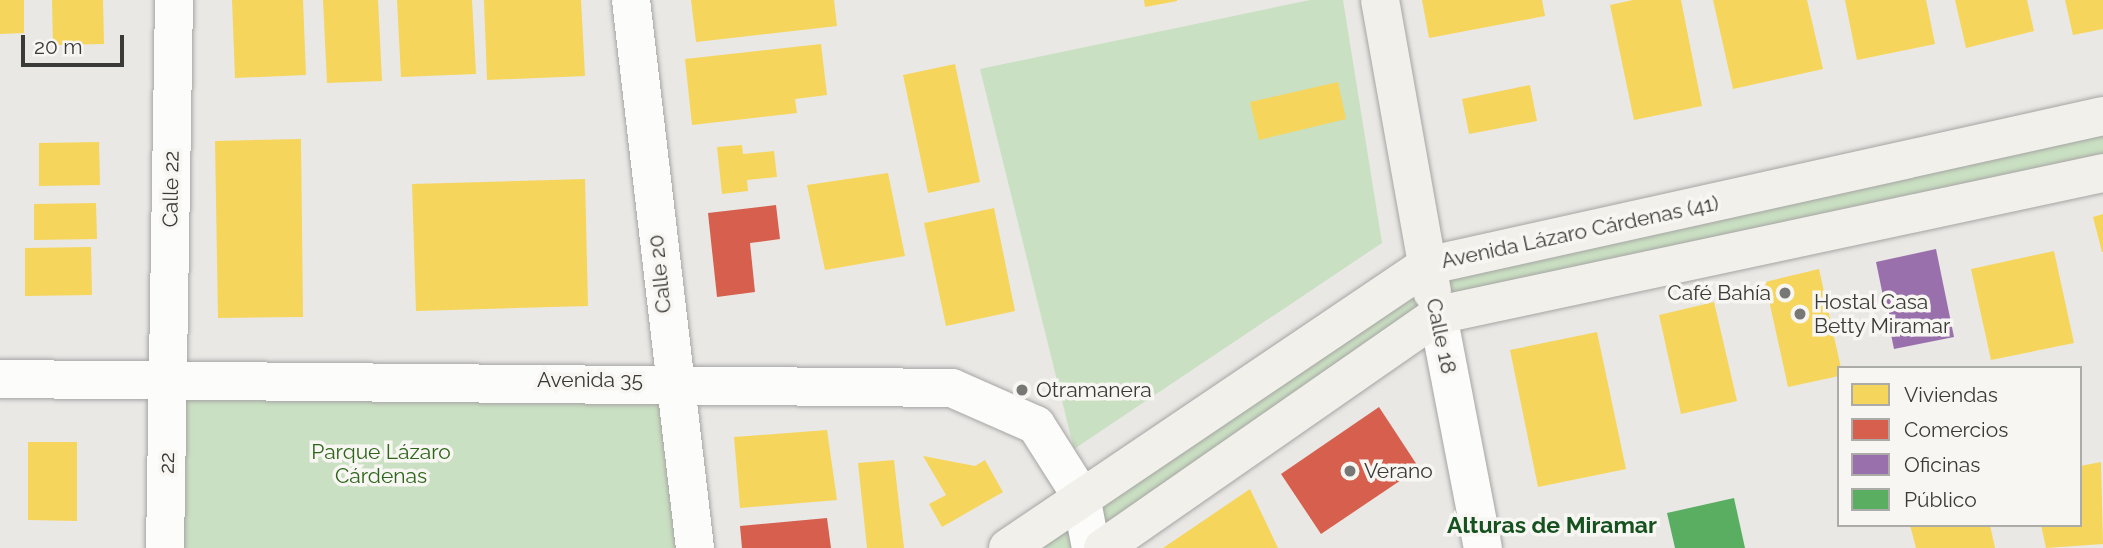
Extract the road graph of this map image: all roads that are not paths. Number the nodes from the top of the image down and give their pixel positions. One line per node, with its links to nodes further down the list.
1 (174, 0): 8 (street, Calle 22)
2 (631, 0): 10 (street, Calle 20)
3 (1380, 0): 6 (main road, Calle 18)
4 (2103, 116): 6 (main road, Avenida Lázaro Cárdenas (41))
5 (2103, 173): 7 (main road)
6 (1426, 266): 7 (main road, Calle 18); 11 (main road, Avenida Lázaro Cárdenas (41))
7 (1438, 315): 16 (main road); 17 (street, Calle 18)
8 (169, 378): 9 (street, Avenida 35); 10 (street, Avenida 35); 12 (street, 22)
9 (0, 379)
10 (671, 381): 11 (street, Avenida 35); 13 (street, Calle 20)
11 (1081, 496): 14 (main road, Avenida Lázaro Cárdenas (41)); 15 (street, Avenida 35)
12 (165, 548)
13 (695, 548)
14 (1008, 548)
15 (1091, 548)
16 (1103, 548)
17 (1483, 548)

